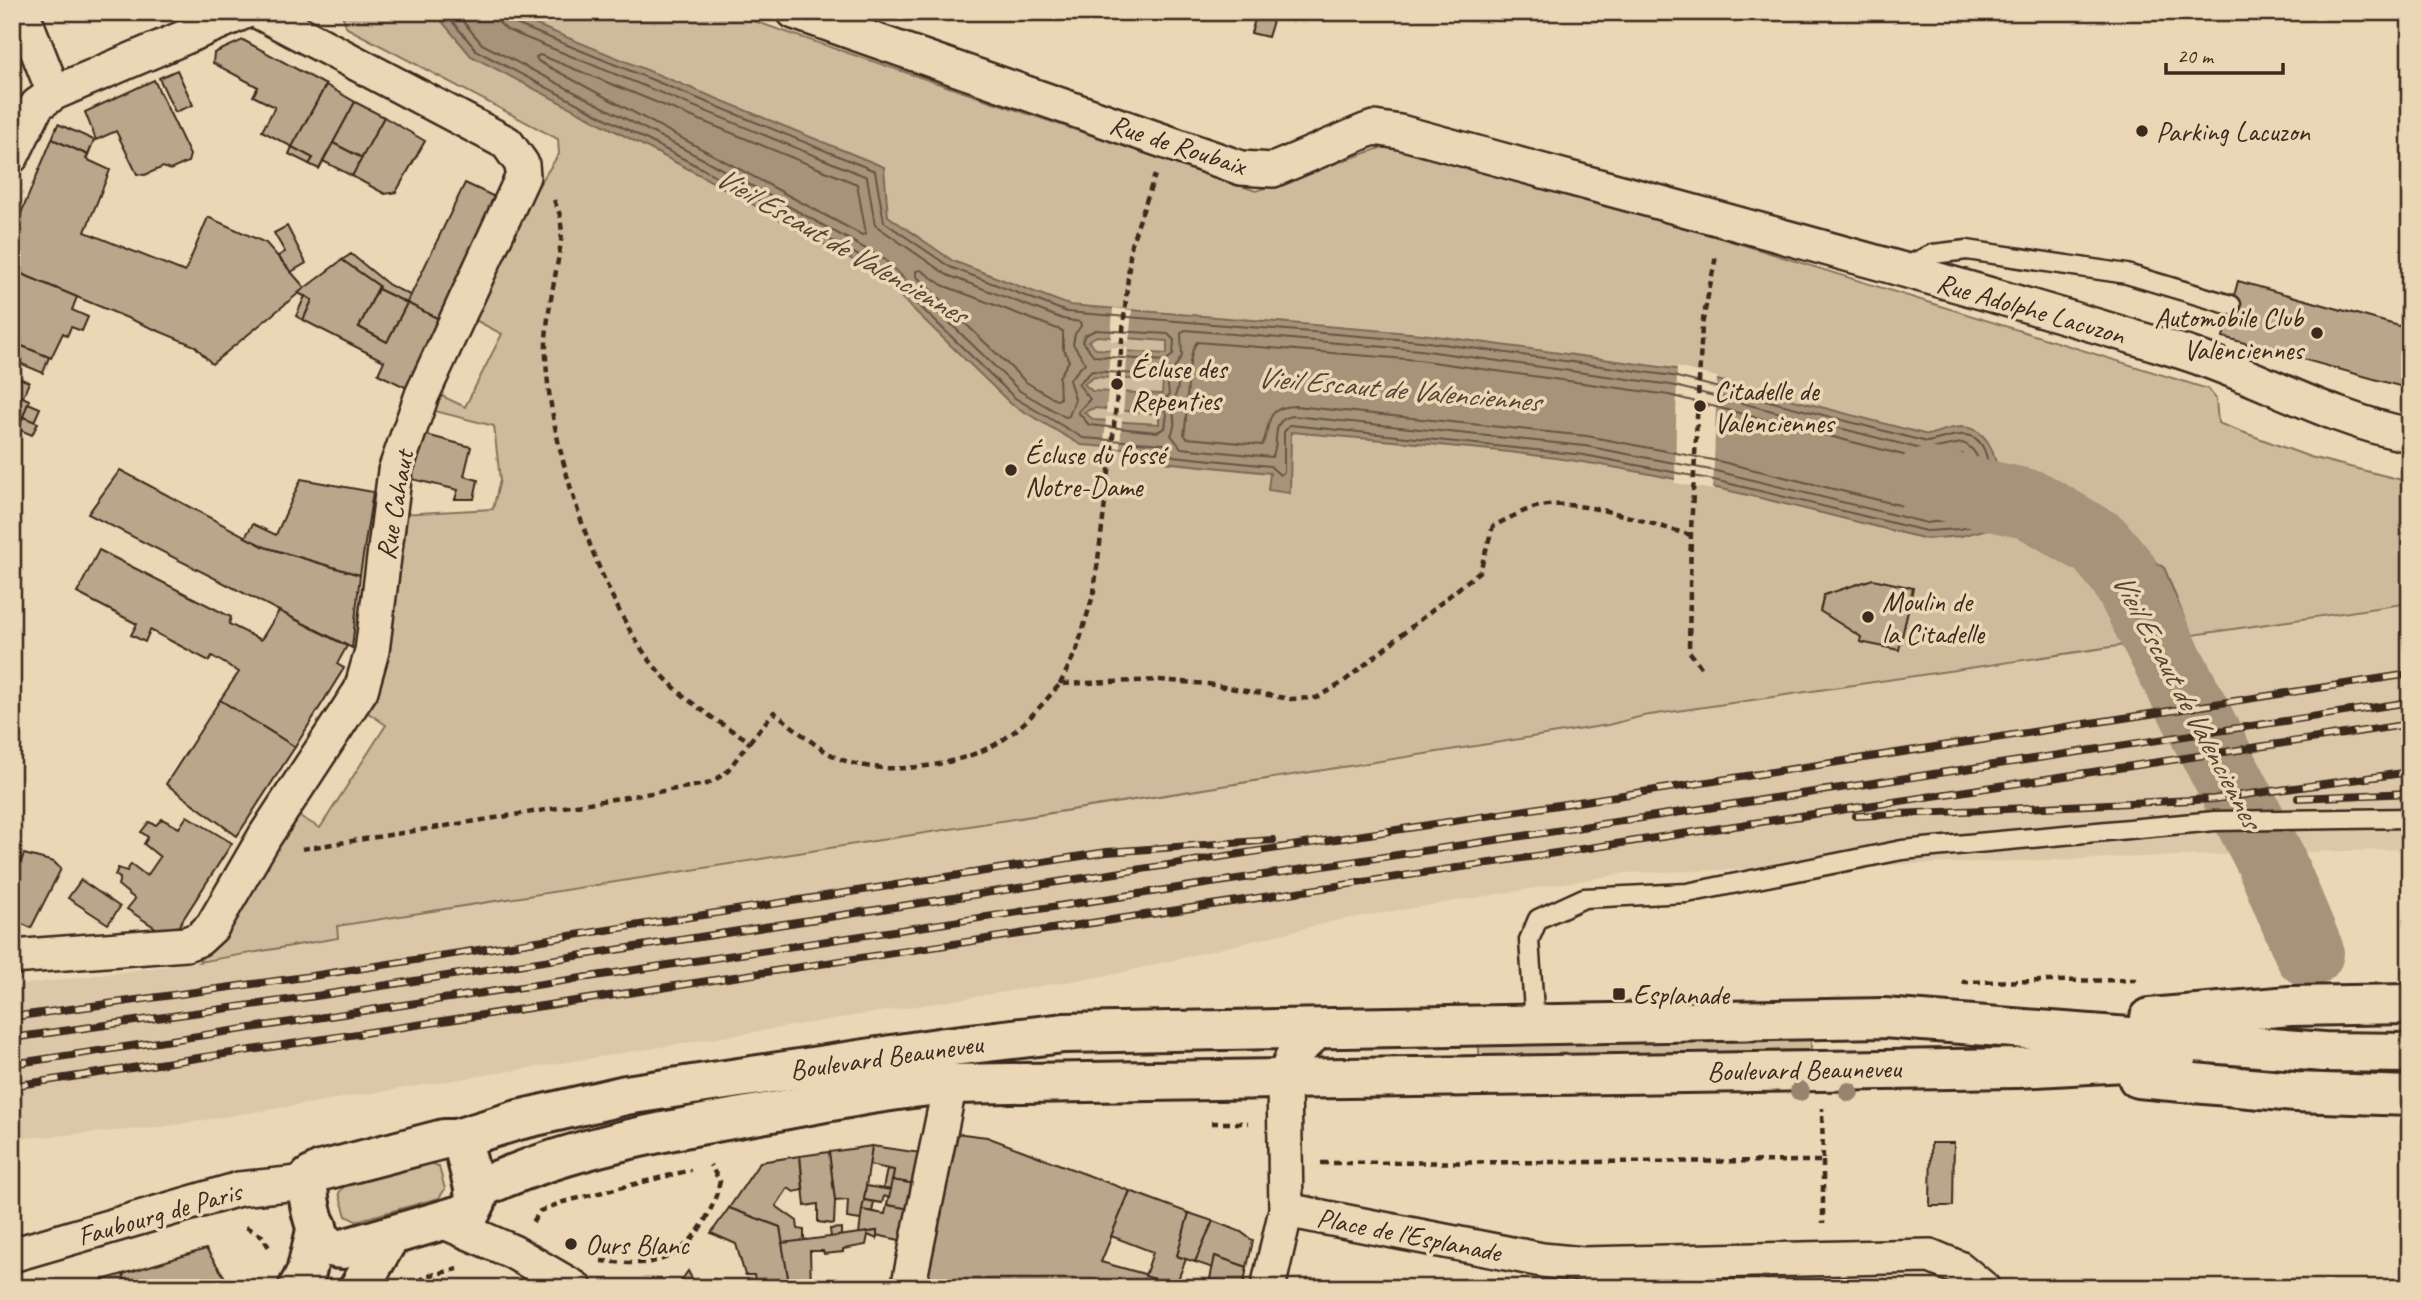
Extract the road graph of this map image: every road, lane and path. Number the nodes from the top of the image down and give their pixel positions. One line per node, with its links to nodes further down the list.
1 (22, 12): 5 (street)
2 (244, 12): 5 (street)
3 (259, 12): 8 (street)
4 (794, 12): 6 (street, Rue de Roubaix)
5 (54, 93): 7 (street)
6 (1167, 142): 9 (street, Rue de Roubaix); 16 (path)
7 (12, 156)
8 (523, 176): 17 (path); 19 (street, Rue Cahaut)
9 (1726, 221): 11 (street, Rue Adolphe Lacuzon)
10 (1714, 264): 14 (path)
11 (1898, 270): 12 (lane); 13 (street, Rue Adolphe Lacuzon)
12 (2231, 305)
13 (2410, 435)
14 (1691, 532): 15 (path); 16 (path)
15 (1701, 667)
16 (1060, 684): 17 (path)
17 (750, 741): 19 (path)
18 (2410, 818): 24 (lane)
19 (265, 836): 20 (street, Rue Cahaut)
20 (12, 957)
21 (2148, 980): 22 (path)
22 (1955, 982)
23 (2410, 1004): 25 (main road)
24 (1535, 1024): 25 (main road, Boulevard Beauneveu); 26 (main road, Boulevard Beauneveu)
25 (2011, 1025): 27 (main road, Boulevard Beauneveu)
26 (1323, 1027): 30 (street); 34 (main road, Boulevard Beauneveu)
27 (2324, 1052): 28 (main road, Boulevard Beauneveu); 29 (main road, Boulevard Beauneveu)
28 (2410, 1053)
29 (2017, 1068): 30 (main road, Boulevard Beauneveu); 32 (main road)
30 (1284, 1079): 31 (main road, Boulevard Beauneveu); 36 (street)
31 (950, 1084): 38 (main road, Boulevard Beauneveu); 51 (street)
32 (2410, 1096)
33 (1822, 1114): 35 (path)
34 (456, 1139): 37 (main road, Boulevard Beauneveu); 38 (main road)
35 (1823, 1161): 36 (path); 46 (path)
36 (1285, 1163): 39 (street)
37 (308, 1182): 42 (main road); 45 (street, Faubourg de Paris)
38 (474, 1191): 40 (main road)
39 (1286, 1210): 49 (street, Place de l'Esplanade); 52 (street)
40 (442, 1221): 43 (main road); 44 (street)
41 (234, 1226): 47 (path)
42 (317, 1226): 43 (main road); 47 (main road)
43 (390, 1236): 50 (main road)
44 (513, 1252): 48 (street); 48 (path)
45 (12, 1255)
46 (1823, 1258): 49 (street, Place de l'Esplanade); 53 (street, Place de l'Esplanade)
47 (286, 1274)
48 (582, 1274)
49 (1688, 1275)
50 (359, 1288)
51 (908, 1288)
52 (1268, 1288)
53 (1983, 1288)

